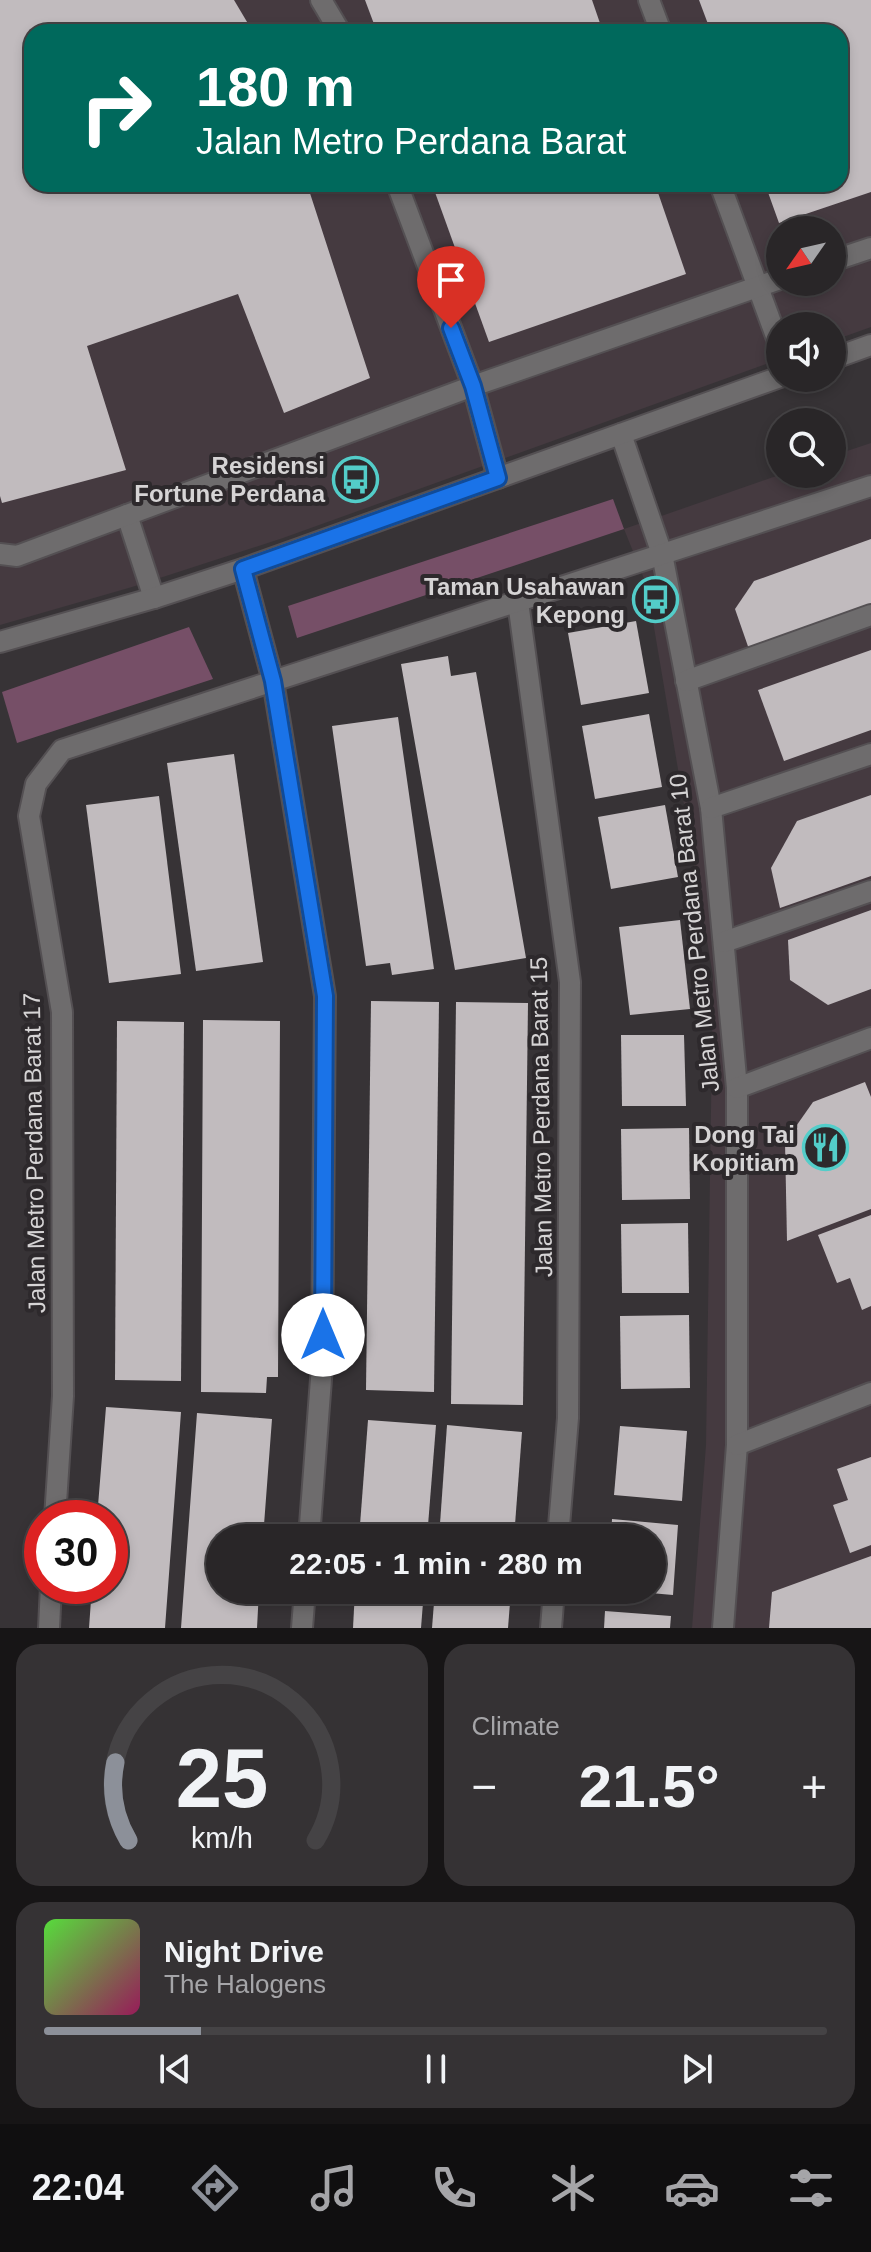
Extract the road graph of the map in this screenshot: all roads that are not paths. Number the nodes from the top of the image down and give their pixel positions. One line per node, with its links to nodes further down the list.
1 (321, 0): 3 (street)
2 (649, 0): 4 (street)
3 (335, 24)
4 (658, 24)
5 (400, 192): 15 (street)
6 (723, 192): 10 (street)
7 (871, 248): 8 (street)
8 (846, 256)
9 (766, 284): 10 (street)
10 (760, 286): 11 (street); 15 (street)
11 (769, 312)
12 (871, 345): 13 (street)
13 (846, 354)
14 (766, 382): 16 (street)
15 (473, 386): 17 (street); 19 (street)
16 (621, 434): 17 (street); 21 (street, Jalan Metro Perdana Barat 10)
17 (498, 478): 22 (street)
18 (871, 486): 21 (street)
19 (127, 515): 20 (street); 23 (street)
20 (0, 554)
21 (662, 554): 24 (street); 28 (street, Jalan Metro Perdana Barat 10)
22 (243, 569): 23 (street); 27 (street)
23 (154, 598): 26 (street)
24 (518, 602): 27 (street); 39 (street, Jalan Metro Perdana Barat 15)
25 (871, 615): 28 (street)
26 (0, 642)
27 (273, 681): 37 (street, Jalan Metro Perdana Barat 17); 38 (street)
28 (686, 681): 30 (street, Jalan Metro Perdana Barat 10)
29 (871, 754): 30 (street)
30 (711, 808): 32 (street, Jalan Metro Perdana Barat 10)
31 (871, 891): 32 (street)
32 (724, 942): 34 (street, Jalan Metro Perdana Barat 10)
33 (871, 1038): 34 (street)
34 (737, 1088): 36 (street, Jalan Metro Perdana Barat 10)
35 (871, 1393): 36 (street)
36 (737, 1445): 46 (street, Jalan Metro Perdana Barat 10)
37 (56, 1500)
38 (310, 1524)
39 (559, 1524)
40 (50, 1604): 43 (street)
41 (304, 1604): 44 (street)
42 (553, 1604): 45 (street)
43 (49, 1628)
44 (302, 1628)
45 (551, 1628)
46 (723, 1628)

